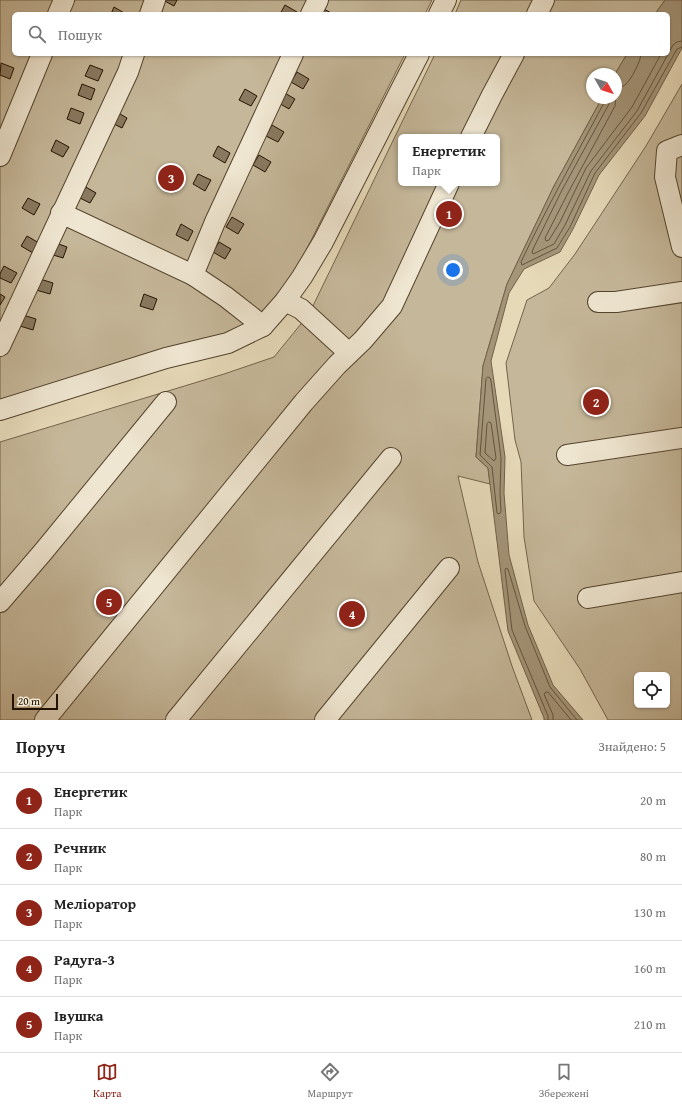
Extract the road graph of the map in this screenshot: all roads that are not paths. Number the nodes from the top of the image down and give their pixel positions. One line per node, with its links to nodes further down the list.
1 (64, 0): 6 (street)
2 (155, 0): 7 (street)
3 (318, 0): 8 (street)
4 (446, 0): 9 (street)
5 (544, 0): 10 (street)
6 (59, 12)
7 (151, 12)
8 (312, 12)
9 (440, 12)
10 (537, 12)
11 (41, 56): 18 (street)
12 (133, 56): 20 (street)
13 (292, 56): 22 (street)
14 (418, 56): 24 (street)
15 (513, 56): 16 (street)
16 (472, 134)
17 (682, 145): 21 (street)
18 (0, 156)
19 (447, 186): 28 (street)
20 (62, 213): 22 (street); 27 (street)
21 (682, 247)
22 (193, 275): 26 (street)
23 (682, 292): 25 (street)
24 (285, 301): 26 (street); 28 (street)
25 (598, 302)
26 (263, 326): 30 (street)
27 (0, 346)
28 (349, 353): 38 (street)
29 (166, 402): 37 (street)
30 (0, 410)
31 (682, 438): 32 (street)
32 (568, 456)
33 (391, 458): 39 (street)
34 (449, 568): 40 (street)
35 (682, 582): 36 (street)
36 (588, 598)
37 (0, 602)
38 (45, 720)
39 (176, 720)
40 (326, 720)

